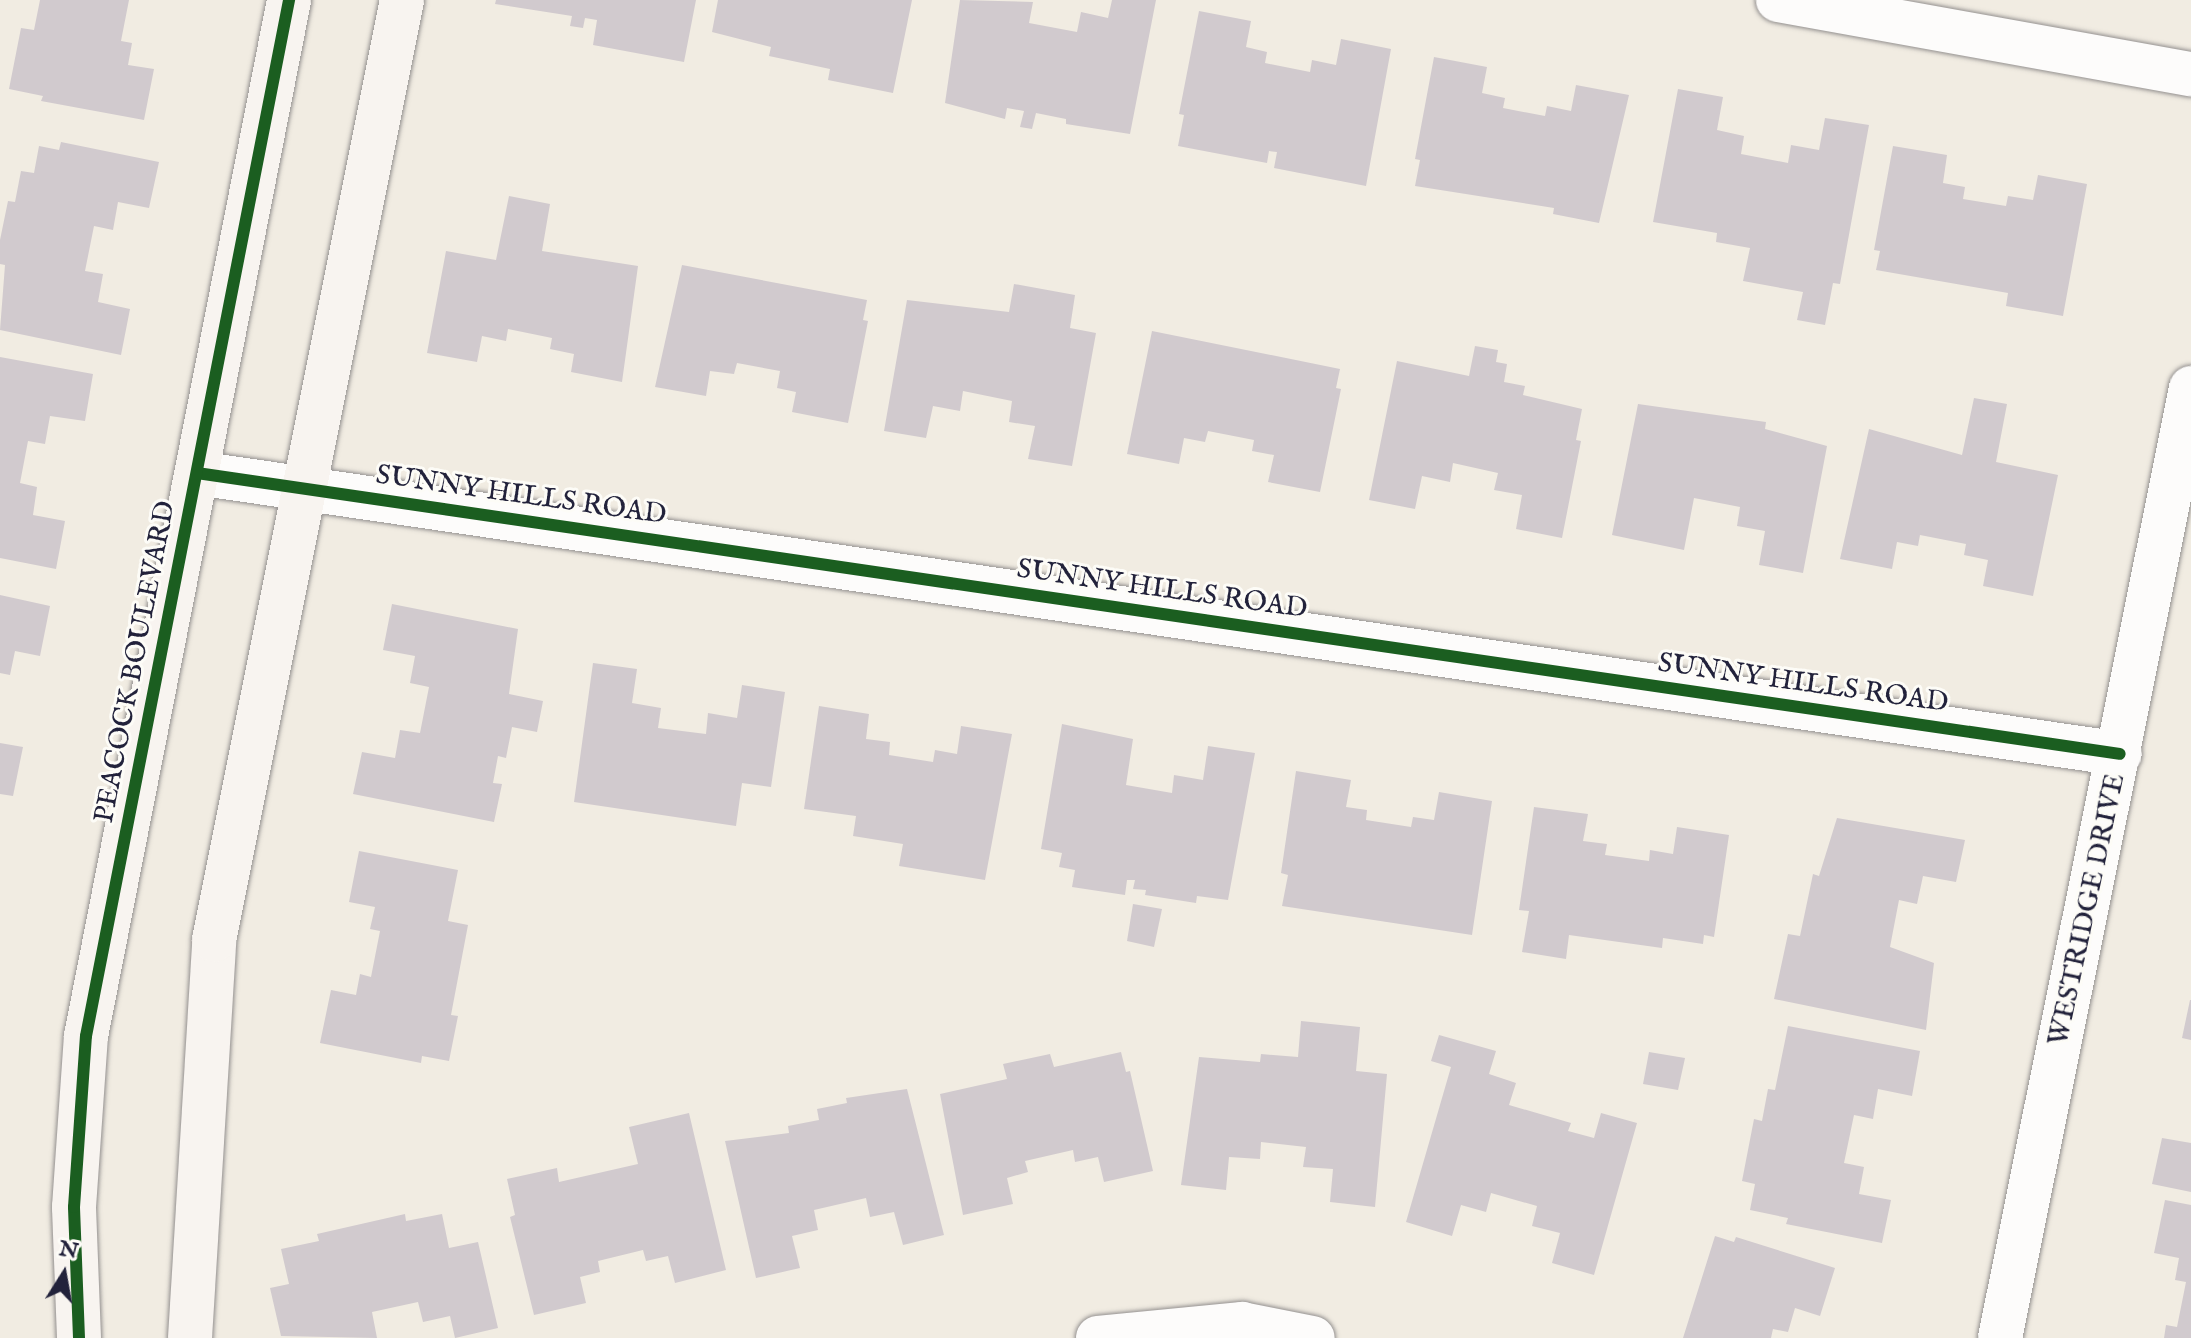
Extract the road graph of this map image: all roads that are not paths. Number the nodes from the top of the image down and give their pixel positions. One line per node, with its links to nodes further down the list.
1 (289, 0): 6 (street, PEACOCK BOULEVARD)
2 (402, 0): 7 (street)
3 (1778, 0): 4 (street)
4 (2191, 74)
5 (2191, 388): 8 (street, WESTRIDGE DRIVE)
6 (197, 473): 7 (street, SUNNY HILLS ROAD); 9 (street, PEACOCK BOULEVARD)
7 (304, 488): 8 (street, SUNNY HILLS ROAD); 10 (street)
8 (2120, 754): 13 (street, WESTRIDGE DRIVE)
9 (79, 1338)
10 (190, 1338)
11 (1098, 1338): 12 (street)
12 (1313, 1338)
13 (2000, 1338)

